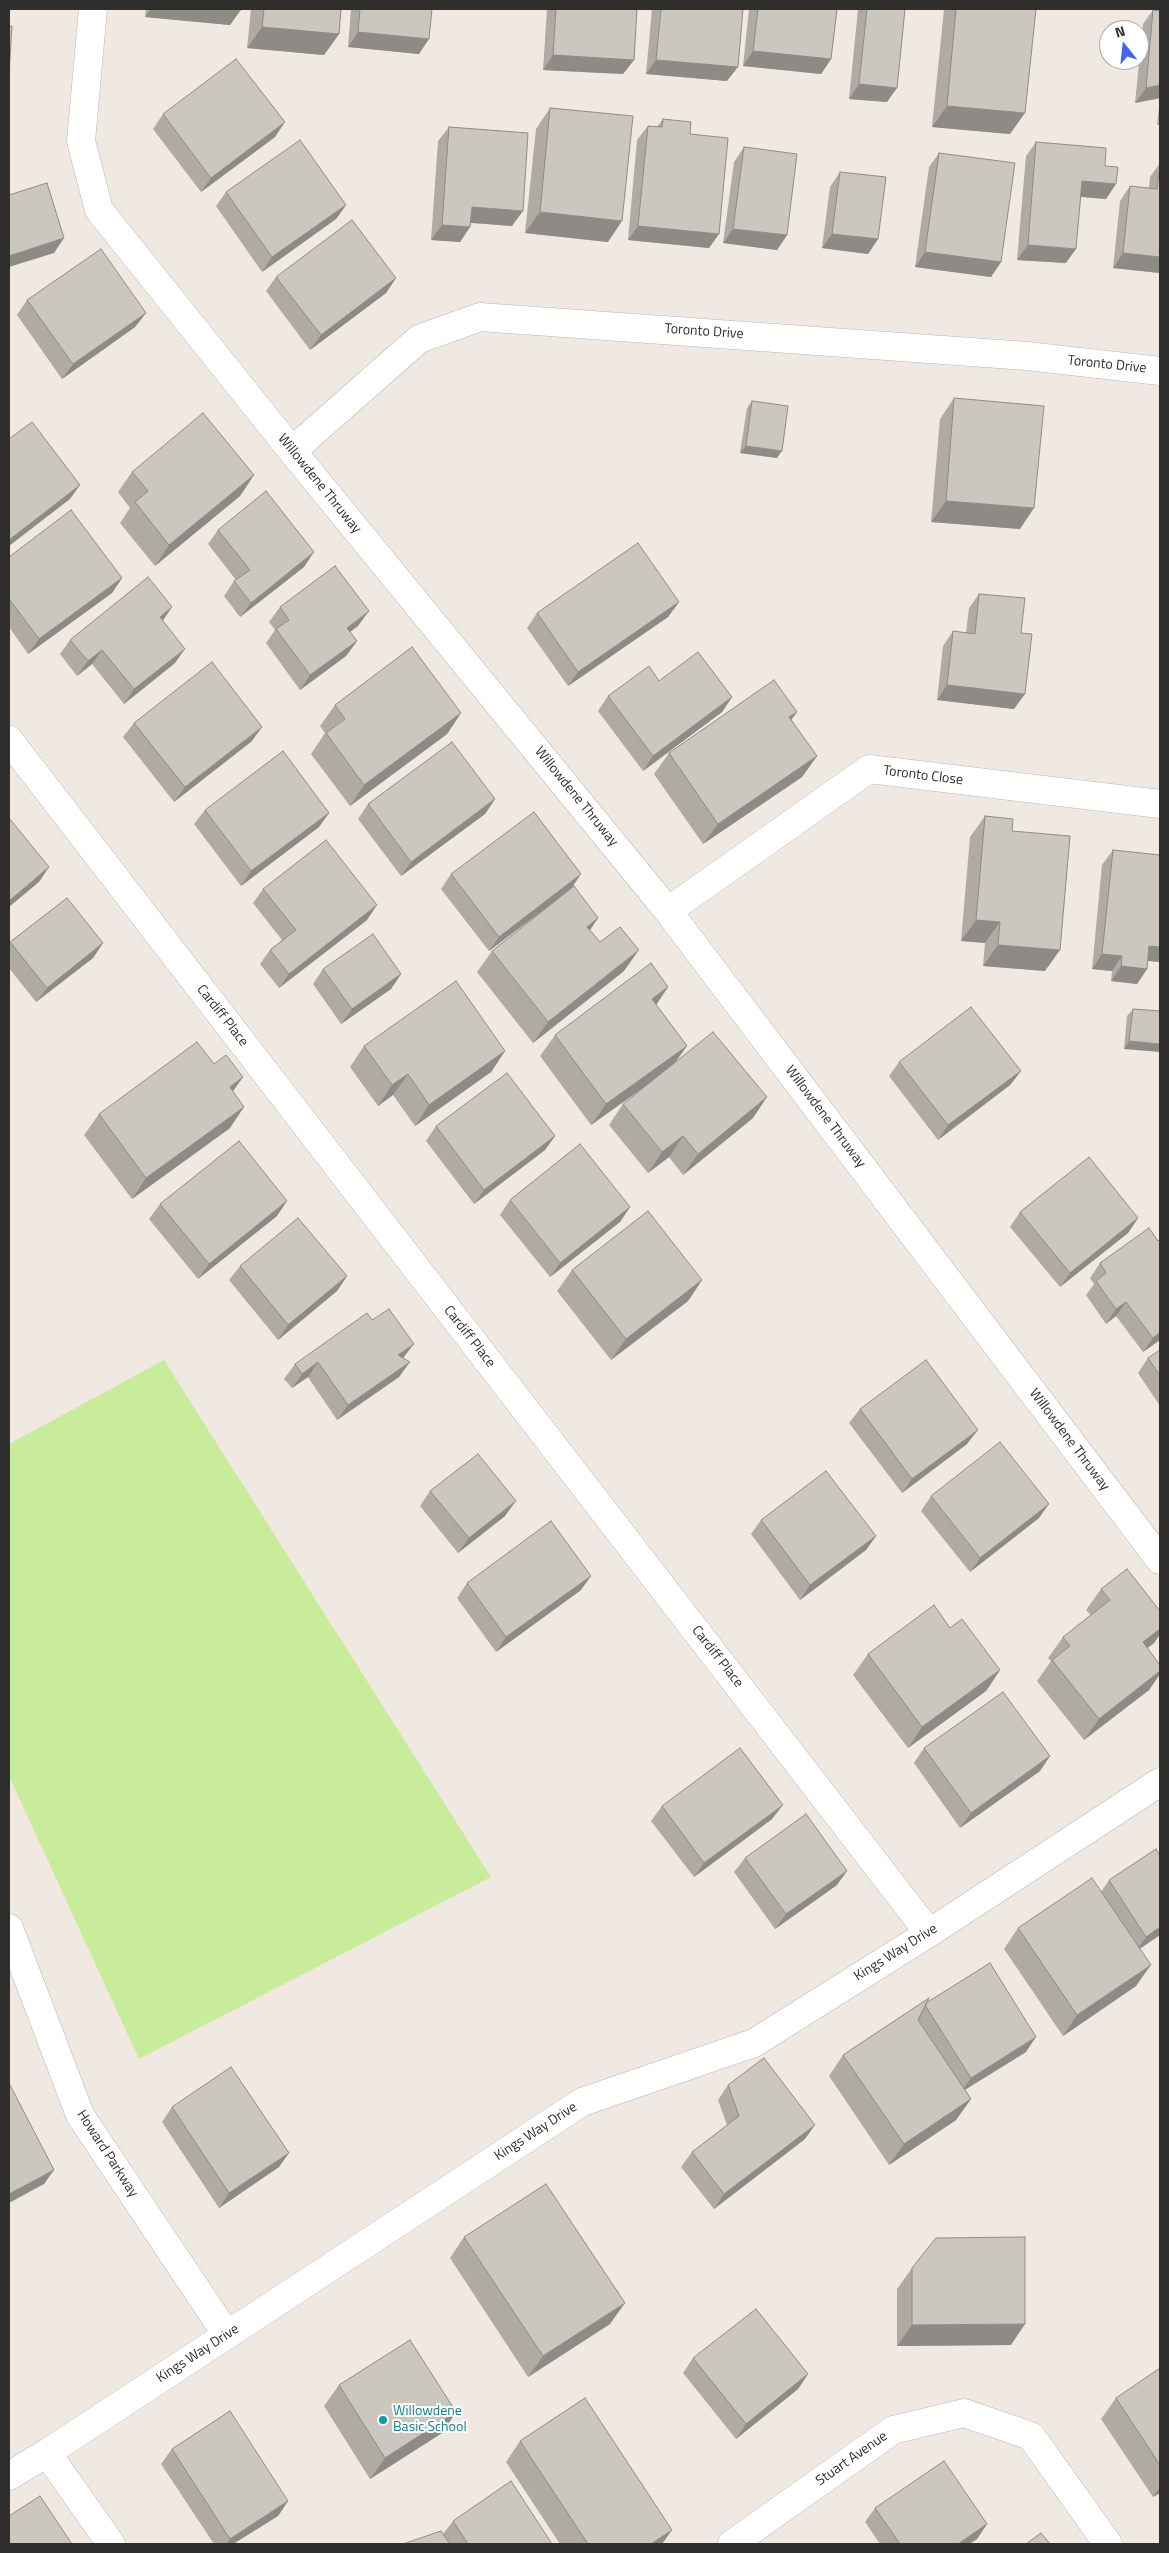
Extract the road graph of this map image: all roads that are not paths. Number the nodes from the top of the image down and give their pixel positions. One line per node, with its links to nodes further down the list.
1 (93, 9): 3 (street, Willowdene Thruway)
2 (1160, 371): 3 (street, Toronto Drive)
3 (292, 451): 6 (street, Willowdene Thruway)
4 (9, 740): 10 (street, Cardiff Place)
5 (1160, 804): 6 (street, Toronto Close)
6 (668, 911): 7 (street, Willowdene Thruway)
7 (1160, 1560)
8 (1160, 1782): 10 (street, Kings Way Drive)
9 (9, 1928): 11 (street, Howard Parkway)
10 (930, 1933): 11 (street, Kings Way Drive)
11 (227, 2335): 12 (street, Kings Way Drive)
12 (47, 2453): 13 (street, Kings Way Drive); 14 (street)
13 (9, 2476)
14 (111, 2544)
15 (732, 2544): 16 (street, Stuart Avenue)
16 (1108, 2544)

